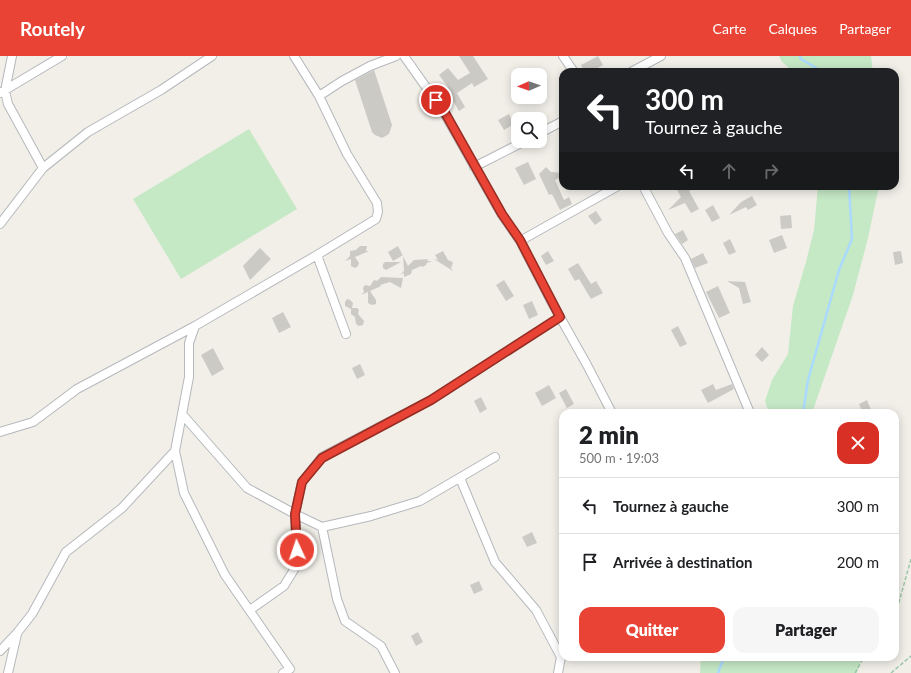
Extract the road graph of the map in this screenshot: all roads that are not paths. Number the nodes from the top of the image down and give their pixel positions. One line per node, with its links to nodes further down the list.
1 (12, 56): 11 (street)
2 (62, 56): 11 (street)
3 (212, 56): 17 (street)
4 (294, 56): 12 (street)
5 (396, 56): 12 (street)
6 (404, 56): 16 (street)
7 (563, 56): 9 (street)
8 (661, 56): 10 (street)
9 (571, 68)
10 (638, 68)
11 (3, 92): 17 (street)
12 (319, 96): 22 (street)
13 (559, 123): 14 (street)
14 (547, 129)
15 (511, 148): 16 (street)
16 (474, 167): 21 (street)
17 (43, 168): 20 (street)
18 (611, 190): 21 (street)
19 (644, 190): 27 (street)
20 (0, 224)
21 (520, 240): 23 (street)
22 (317, 255): 24 (street); 25 (street)
23 (560, 317): 26 (street); 33 (street)
24 (194, 326): 28 (street); 29 (street)
25 (346, 334)
26 (610, 409)
27 (748, 409)
28 (182, 414): 30 (street); 33 (street)
29 (0, 432)
30 (175, 451): 35 (street); 36 (street)
31 (495, 457): 32 (street)
32 (460, 478): 34 (street); 38 (street)
33 (295, 514): 34 (street); 35 (street)
34 (322, 527): 42 (street)
35 (250, 610): 40 (street)
36 (17, 633): 37 (street); 41 (street)
37 (0, 651)
38 (559, 653)
39 (560, 661): 43 (street)
40 (288, 672)
41 (8, 673)
42 (395, 673)
43 (558, 673)

